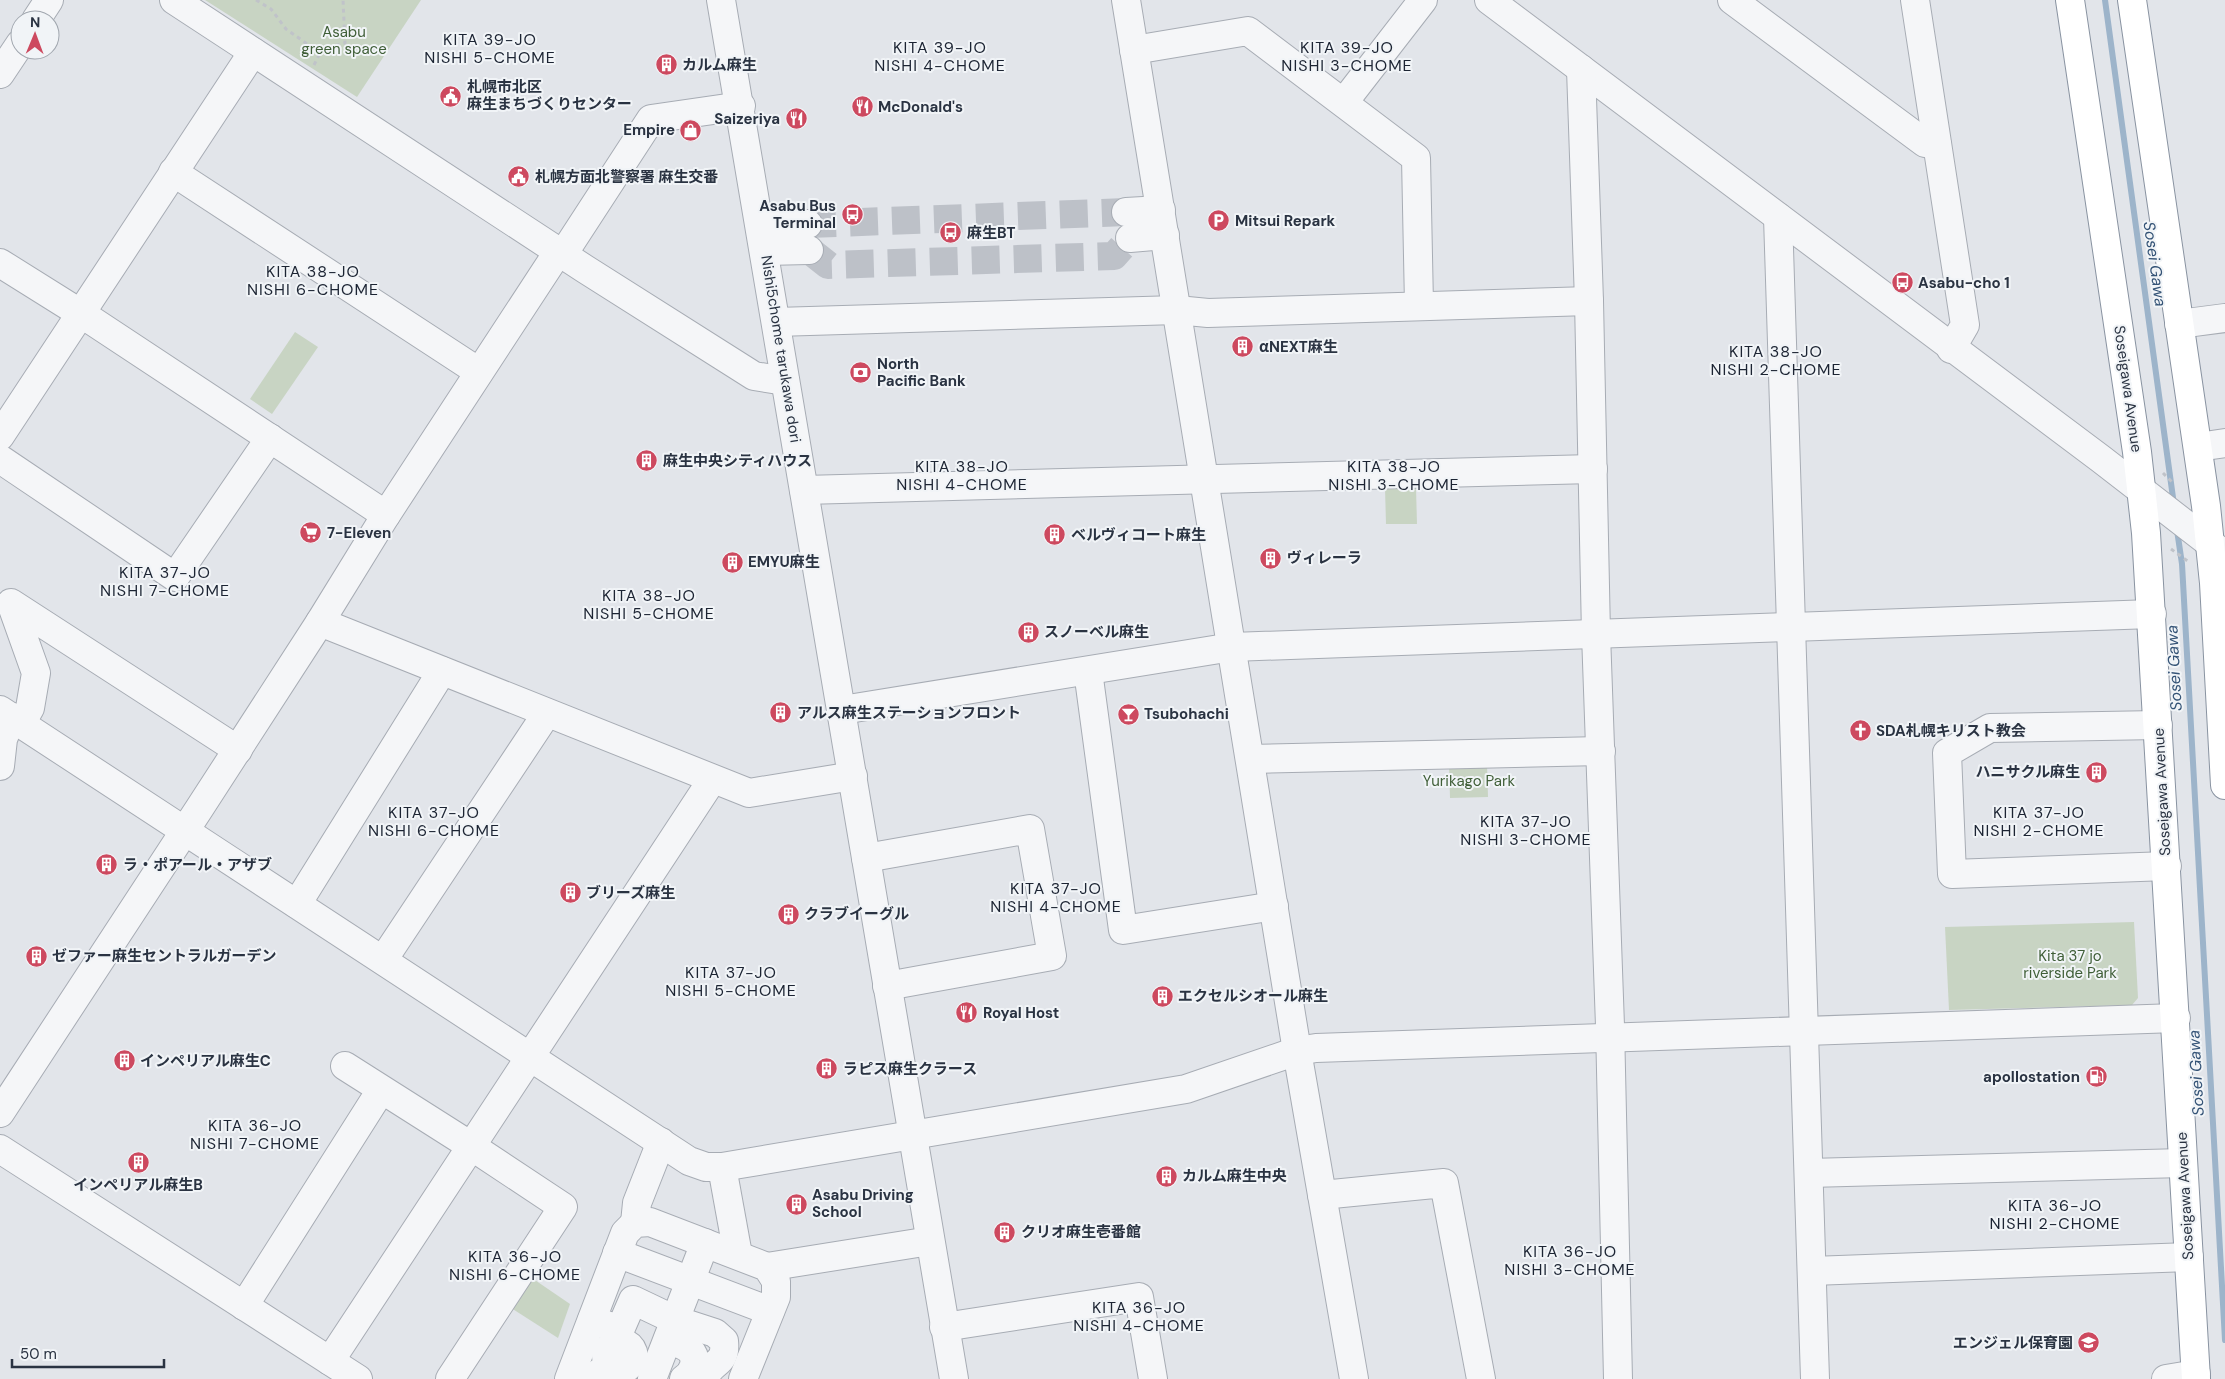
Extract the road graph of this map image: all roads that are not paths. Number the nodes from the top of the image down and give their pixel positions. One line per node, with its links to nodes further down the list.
1 (174, 0): 11 (street)
2 (721, 0): 16 (street, Nishi5chome tarukawa dori)
3 (1126, 0): 10 (street)
4 (1423, 0): 15 (street)
5 (1489, 0): 13 (street)
6 (1732, 0): 17 (street)
7 (1915, 0): 17 (street)
8 (2070, 0): 44 (highway, Soseigawa Avenue)
9 (2132, 0): 32 (highway)
10 (1134, 50): 15 (street); 20 (street)
11 (253, 52): 18 (street); 24 (street)
12 (10, 59): 14 (street)
13 (1581, 69): 19 (street); 26 (street)
14 (0, 74)
15 (1344, 102): 27 (street)
16 (740, 106): 23 (street, Nishi5chome tarukawa dori); 24 (street)
17 (1937, 145): 33 (street)
18 (173, 172): 29 (street); 34 (street)
19 (1778, 217): 33 (street); 49 (street)
20 (1163, 223): 21 (street); 28 (street)
21 (1128, 225)
22 (809, 237): 23 (street)
23 (762, 239): 31 (street, Nishi5chome tarukawa dori)
24 (558, 252): 34 (street); 35 (street)
25 (0, 263): 29 (street)
26 (1589, 301): 27 (street); 41 (street)
27 (1419, 305): 28 (street)
28 (1177, 310): 31 (street); 42 (street)
29 (80, 313): 36 (street); 37 (street)
30 (2225, 318): 32 (street)
31 (776, 322): 35 (street, Nishi5chome tarukawa dori)
32 (2179, 324): 39 (highway)
33 (1952, 349): 44 (street)
34 (479, 372): 45 (street)
35 (785, 380): 43 (street, Nishi5chome tarukawa dori)
36 (0, 436)
37 (270, 438): 40 (street); 45 (street)
38 (2225, 443): 39 (street)
39 (2198, 447): 46 (highway)
40 (0, 459)
41 (1593, 469): 42 (street); 50 (street)
42 (1205, 479): 43 (street); 51 (street)
43 (804, 490): 54 (street, Nishi5chome tarukawa dori)
44 (2143, 492): 46 (street); 47 (highway, Soseigawa Avenue)
45 (386, 515): 48 (street)
46 (2209, 555): 62 (highway)
47 (2152, 614): 49 (street); 57 (highway, Soseigawa Avenue)
48 (320, 622): 53 (street); 58 (street)
49 (1792, 627): 50 (street); 73 (street)
50 (1596, 634): 51 (street); 59 (street)
51 (1232, 647): 52 (street); 60 (street)
52 (1088, 671): 54 (street); 69 (street)
53 (442, 672): 55 (street); 68 (street)
54 (842, 710): 63 (street, Nishi5chome tarukawa dori)
55 (547, 713): 64 (street); 70 (street)
56 (11, 717): 58 (street); 61 (street); 65 (street)
57 (2158, 725): 67 (highway, Soseigawa Avenue); 67 (street)
58 (238, 750): 65 (street)
59 (1601, 751): 60 (street); 74 (street)
60 (1250, 759): 69 (street)
61 (0, 766)
62 (2225, 768)
63 (853, 776): 64 (street); 66 (street, Nishi5chome tarukawa dori)
64 (712, 780): 76 (street)
65 (185, 831): 68 (street); 79 (street)
66 (866, 858): 71 (street, Nishi5chome tarukawa dori); 71 (street)
67 (2167, 866): 72 (highway, Soseigawa Avenue)
68 (297, 904): 70 (street)
69 (1274, 906): 75 (street)
70 (383, 960): 76 (street)
71 (887, 986): 80 (street, Nishi5chome tarukawa dori)
72 (2176, 1018): 73 (street); 84 (highway, Soseigawa Avenue)
73 (1805, 1032): 74 (street); 86 (street)
74 (1610, 1038): 75 (street); 115 (street)
75 (1297, 1051): 80 (street); 87 (street)
76 (530, 1056): 81 (street); 82 (street)
77 (345, 1066): 78 (street)
78 (381, 1090): 82 (street); 97 (street)
79 (0, 1113)
80 (912, 1134): 85 (street); 89 (street, Nishi5chome tarukawa dori)
81 (661, 1142): 85 (street); 88 (street)
82 (471, 1146): 102 (street); 105 (street)
83 (0, 1149): 97 (street)
84 (2183, 1163): 86 (street); 93 (highway, Soseigawa Avenue)
85 (722, 1167): 92 (street)
86 (1809, 1173): 95 (street)
87 (1322, 1195): 113 (street); 114 (street)
88 (635, 1223): 90 (street); 91 (street)
89 (930, 1241): 94 (street); 99 (street, Nishi5chome tarukawa dori)
90 (705, 1243): 92 (street); 96 (street)
91 (617, 1253): 96 (street); 101 (street)
92 (738, 1255): 94 (street)
93 (2189, 1257): 95 (street); 103 (highway, Soseigawa Avenue)
94 (767, 1267): 98 (street)
95 (1812, 1271): 116 (street)
96 (690, 1281): 98 (street); 100 (street)
97 (244, 1306): 102 (street)
98 (770, 1311): 110 (street)
99 (944, 1327): 111 (street, Nishi5chome tarukawa dori); 112 (street)
100 (671, 1329): 101 (street); 107 (street); 108 (street); 109 (street)
101 (604, 1358): 106 (street)
102 (330, 1361): 104 (street)
103 (2196, 1377): 117 (street)
104 (358, 1379)
105 (450, 1379)
106 (569, 1379)
107 (652, 1379)
108 (684, 1379)
109 (705, 1379)
110 (743, 1379)
111 (954, 1379)
112 (1154, 1379)
113 (1354, 1379)
114 (1482, 1379)
115 (1618, 1379)
116 (1815, 1379)
117 (2166, 1379)

